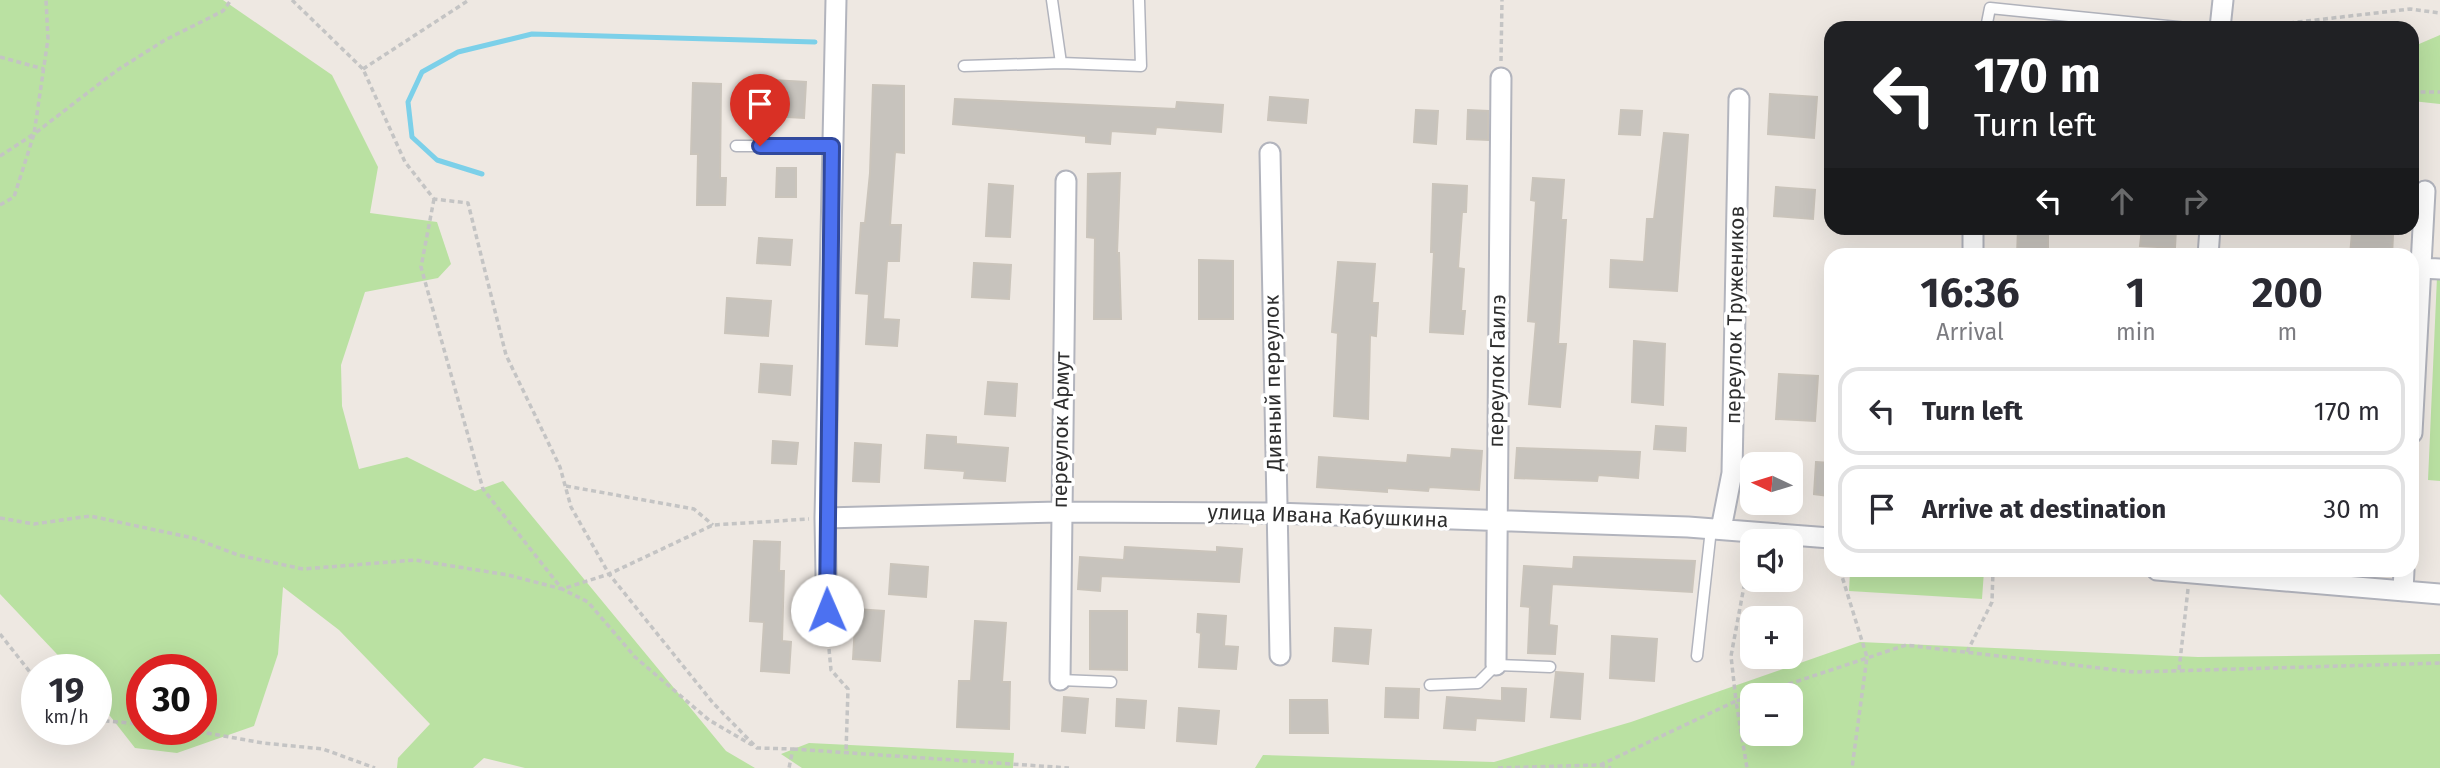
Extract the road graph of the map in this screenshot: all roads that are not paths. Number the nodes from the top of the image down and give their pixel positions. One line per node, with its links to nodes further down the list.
1 (836, 0): 13 (street)
2 (1052, 0): 8 (lane)
3 (1139, 0): 8 (lane)
4 (2223, 0): 7 (street)
5 (1987, 21): 6 (lane)
6 (2107, 21)
7 (2221, 21)
8 (1061, 63): 9 (lane)
9 (964, 66)
10 (1501, 78): 22 (street, переулок Гаилэ)
11 (1739, 99): 23 (street, переулок Тружеников)
12 (736, 146): 13 (lane)
13 (832, 146): 21 (street)
14 (1270, 153): 20 (street, Дивный переулок)
15 (1066, 181): 19 (street, переулок Армут)
16 (2425, 191): 17 (street)
17 (2430, 269): 18 (street)
18 (2419, 369)
19 (1059, 512): 20 (street, улица Ивана Кабушкина); 21 (street, улица Ивана Кабушкина); 34 (street, переулок Армут)
20 (1275, 513): 22 (street, улица Ивана Кабушкина); 30 (street, Дивный переулок)
21 (825, 517): 29 (street)
22 (1495, 523): 23 (street, улица Ивана Кабушкина); 32 (street, переулок Гаилэ)
23 (1716, 529): 24 (street, улица Ивана Кабушкина); 31 (lane)
24 (1824, 538)
25 (2245, 577): 27 (street)
26 (2404, 577): 27 (street)
27 (2403, 591): 28 (street)
28 (2440, 594)
29 (827, 633)
30 (1280, 655)
31 (1697, 656)
32 (1496, 665): 33 (lane); 36 (lane)
33 (1550, 667)
34 (1060, 680): 35 (lane)
35 (1111, 682)
36 (1430, 685)

